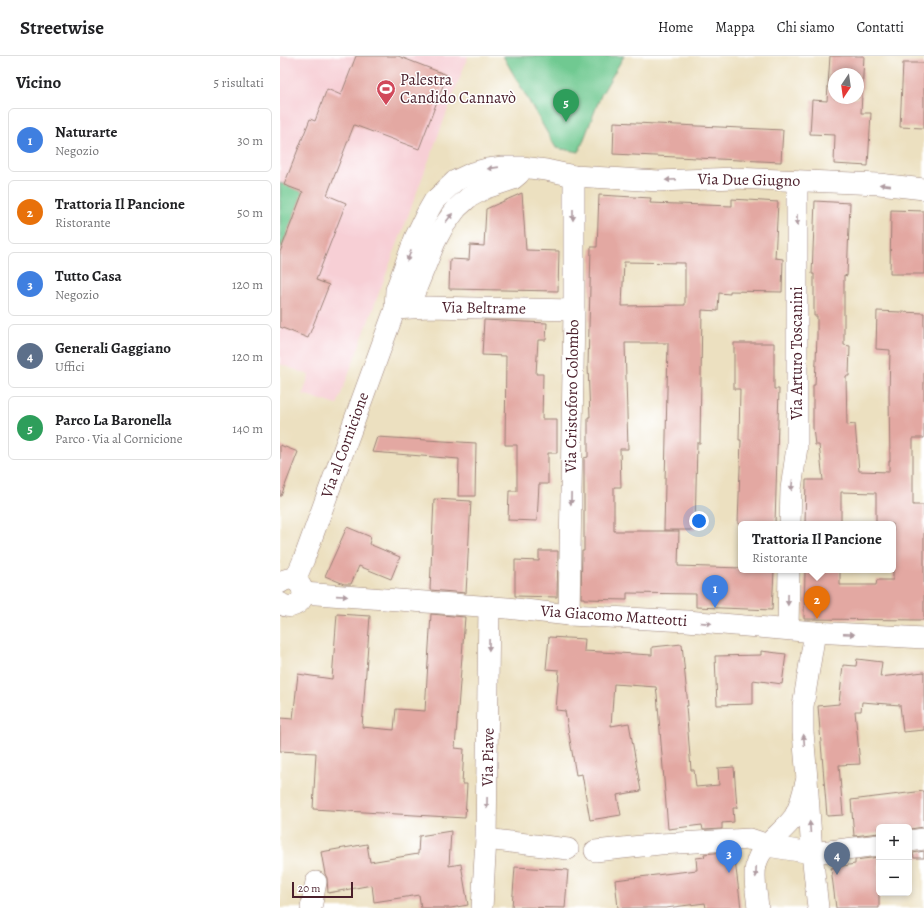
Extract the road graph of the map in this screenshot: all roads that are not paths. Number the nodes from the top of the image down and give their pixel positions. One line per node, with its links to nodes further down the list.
1 (574, 176): 2 (street, Via Due Giugno, one-way to 1); 4 (street, Via al Cornicione); 5 (street, Via Cristoforo Colombo, one-way to 5)
2 (798, 181): 3 (street, Via Due Giugno, one-way to 2); 6 (street, Via Arturo Toscanini, one-way to 6)
3 (924, 190)
4 (394, 309): 5 (street, Via Beltrame); 8 (street, Via al Cornicione)
5 (574, 310): 11 (street, Via Cristoforo Colombo, one-way to 11)
6 (790, 521)
7 (789, 573): 12 (street, one-way to 12)
8 (293, 586): 9 (street, Via Giacomo Matteotti, one-way to 9); 10 (street)
9 (489, 606): 11 (street, Via Giacomo Matteotti); 16 (street, Via Piave, one-way to 16)
10 (282, 609)
11 (569, 615): 12 (street, Via Giacomo Matteotti, one-way to 12)
12 (788, 629): 13 (street, Via Giacomo Matteotti)
13 (815, 632): 14 (street, Via Giacomo Matteotti, one-way to 14); 15 (street, one-way to 13)
14 (924, 638)
15 (807, 779): 20 (street); 23 (street, one-way to 15)
16 (486, 839): 21 (street); 26 (street, Via Piave)
17 (924, 839): 18 (street)
18 (912, 841)
19 (876, 845): 23 (street)
20 (767, 846): 22 (street); 23 (street); 27 (street, one-way to 27)
21 (568, 849)
22 (595, 851)
23 (812, 853): 28 (street)
24 (316, 882): 25 (street)
25 (311, 908)
26 (482, 908)
27 (758, 908)
28 (818, 908)

